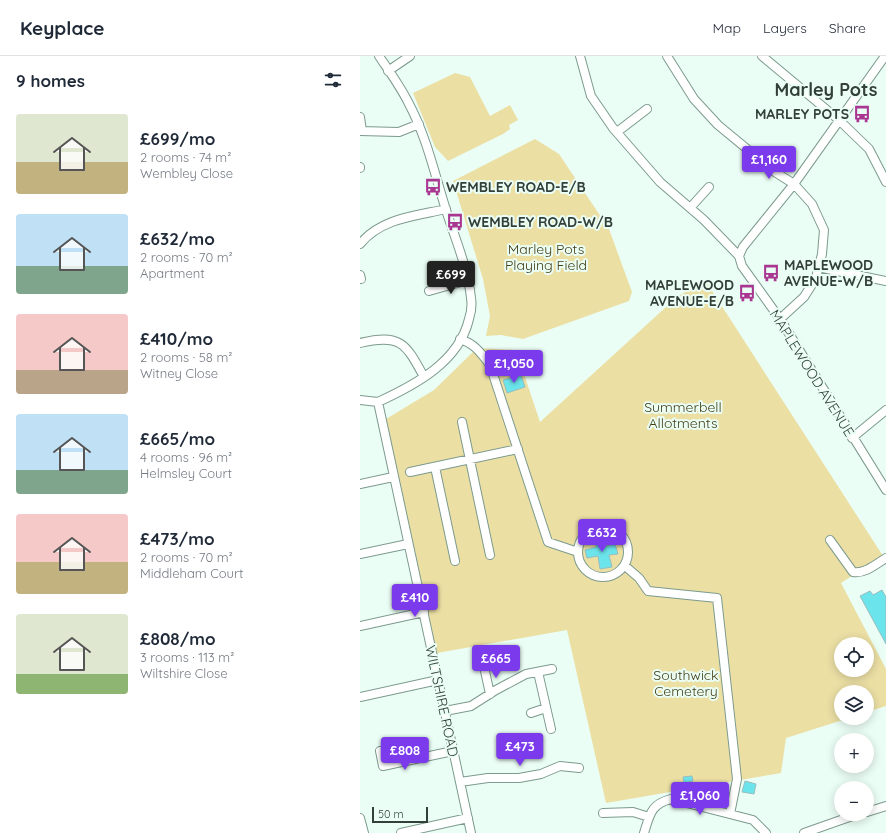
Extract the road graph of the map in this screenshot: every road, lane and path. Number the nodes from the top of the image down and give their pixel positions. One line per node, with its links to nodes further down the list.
1 (379, 56): 7 (street)
2 (410, 56): 7 (street)
3 (580, 56): 13 (street)
4 (667, 56): 15 (street)
5 (762, 56): 10 (street)
6 (885, 56): 10 (street)
7 (388, 71): 11 (street)
8 (646, 109): 13 (street)
9 (360, 117): 12 (street)
10 (839, 120): 14 (street); 15 (street)
11 (418, 124): 12 (street); 18 (street)
12 (361, 131)
13 (617, 132): 17 (street)
14 (886, 182)
15 (794, 184): 20 (street); 21 (street)
16 (709, 187): 17 (street)
17 (690, 208): 20 (street)
18 (446, 209): 19 (street); 22 (street)
19 (360, 244)
20 (739, 256): 25 (street, MAPLEWOOD AVENUE)
21 (818, 267): 23 (street); 25 (street)
22 (468, 280): 24 (street); 26 (street)
23 (886, 281)
24 (429, 291)
25 (780, 320): 33 (street, MAPLEWOOD AVENUE)
26 (460, 339): 28 (street); 34 (street)
27 (360, 343): 28 (street)
28 (424, 377): 30 (street)
29 (360, 400): 30 (street)
30 (378, 402): 38 (street, WILTSHIRE ROAD)
31 (886, 410): 33 (street)
32 (462, 422): 35 (street)
33 (852, 438): 40 (street, MAPLEWOOD AVENUE)
34 (518, 449): 35 (street); 43 (street)
35 (470, 459): 36 (street); 45 (street)
36 (435, 467): 37 (street); 47 (street)
37 (410, 472)
38 (393, 476): 39 (street); 42 (street, WILTSHIRE ROAD)
39 (360, 484)
40 (886, 489)
41 (830, 540): 46 (street)
42 (408, 544): 44 (street); 49 (street, WILTSHIRE ROAD)
43 (578, 552): 48 (street); 48 (street)
44 (360, 554)
45 (490, 555)
46 (886, 558)
47 (455, 561)
48 (625, 566): 68 (street)
49 (424, 612): 50 (street); 54 (street, WILTSHIRE ROAD)
50 (360, 626)
51 (481, 653): 55 (street)
52 (552, 669): 53 (street)
53 (538, 672): 55 (street); 57 (street)
54 (438, 680): 56 (street); 58 (street, WILTSHIRE ROAD)
55 (490, 694): 58 (street)
56 (360, 697)
57 (546, 708): 59 (street); 60 (street)
58 (445, 711): 62 (street, WILTSHIRE ROAD)
59 (530, 713)
60 (551, 729)
61 (380, 751): 62 (street)
62 (453, 751): 64 (street, WILTSHIRE ROAD)
63 (579, 768): 64 (street)
64 (460, 782): 71 (street, WILTSHIRE ROAD)
65 (886, 806): 66 (street)
66 (874, 810)
67 (603, 813): 69 (street)
68 (730, 814): 69 (street); 77 (street)
69 (649, 816): 76 (street)
70 (360, 818): 74 (street)
71 (468, 818): 73 (street, WILTSHIRE ROAD); 75 (street)
72 (838, 821): 78 (street)
73 (471, 831)
74 (364, 833)
75 (401, 833)
76 (644, 833)
77 (766, 833)
78 (804, 833)

